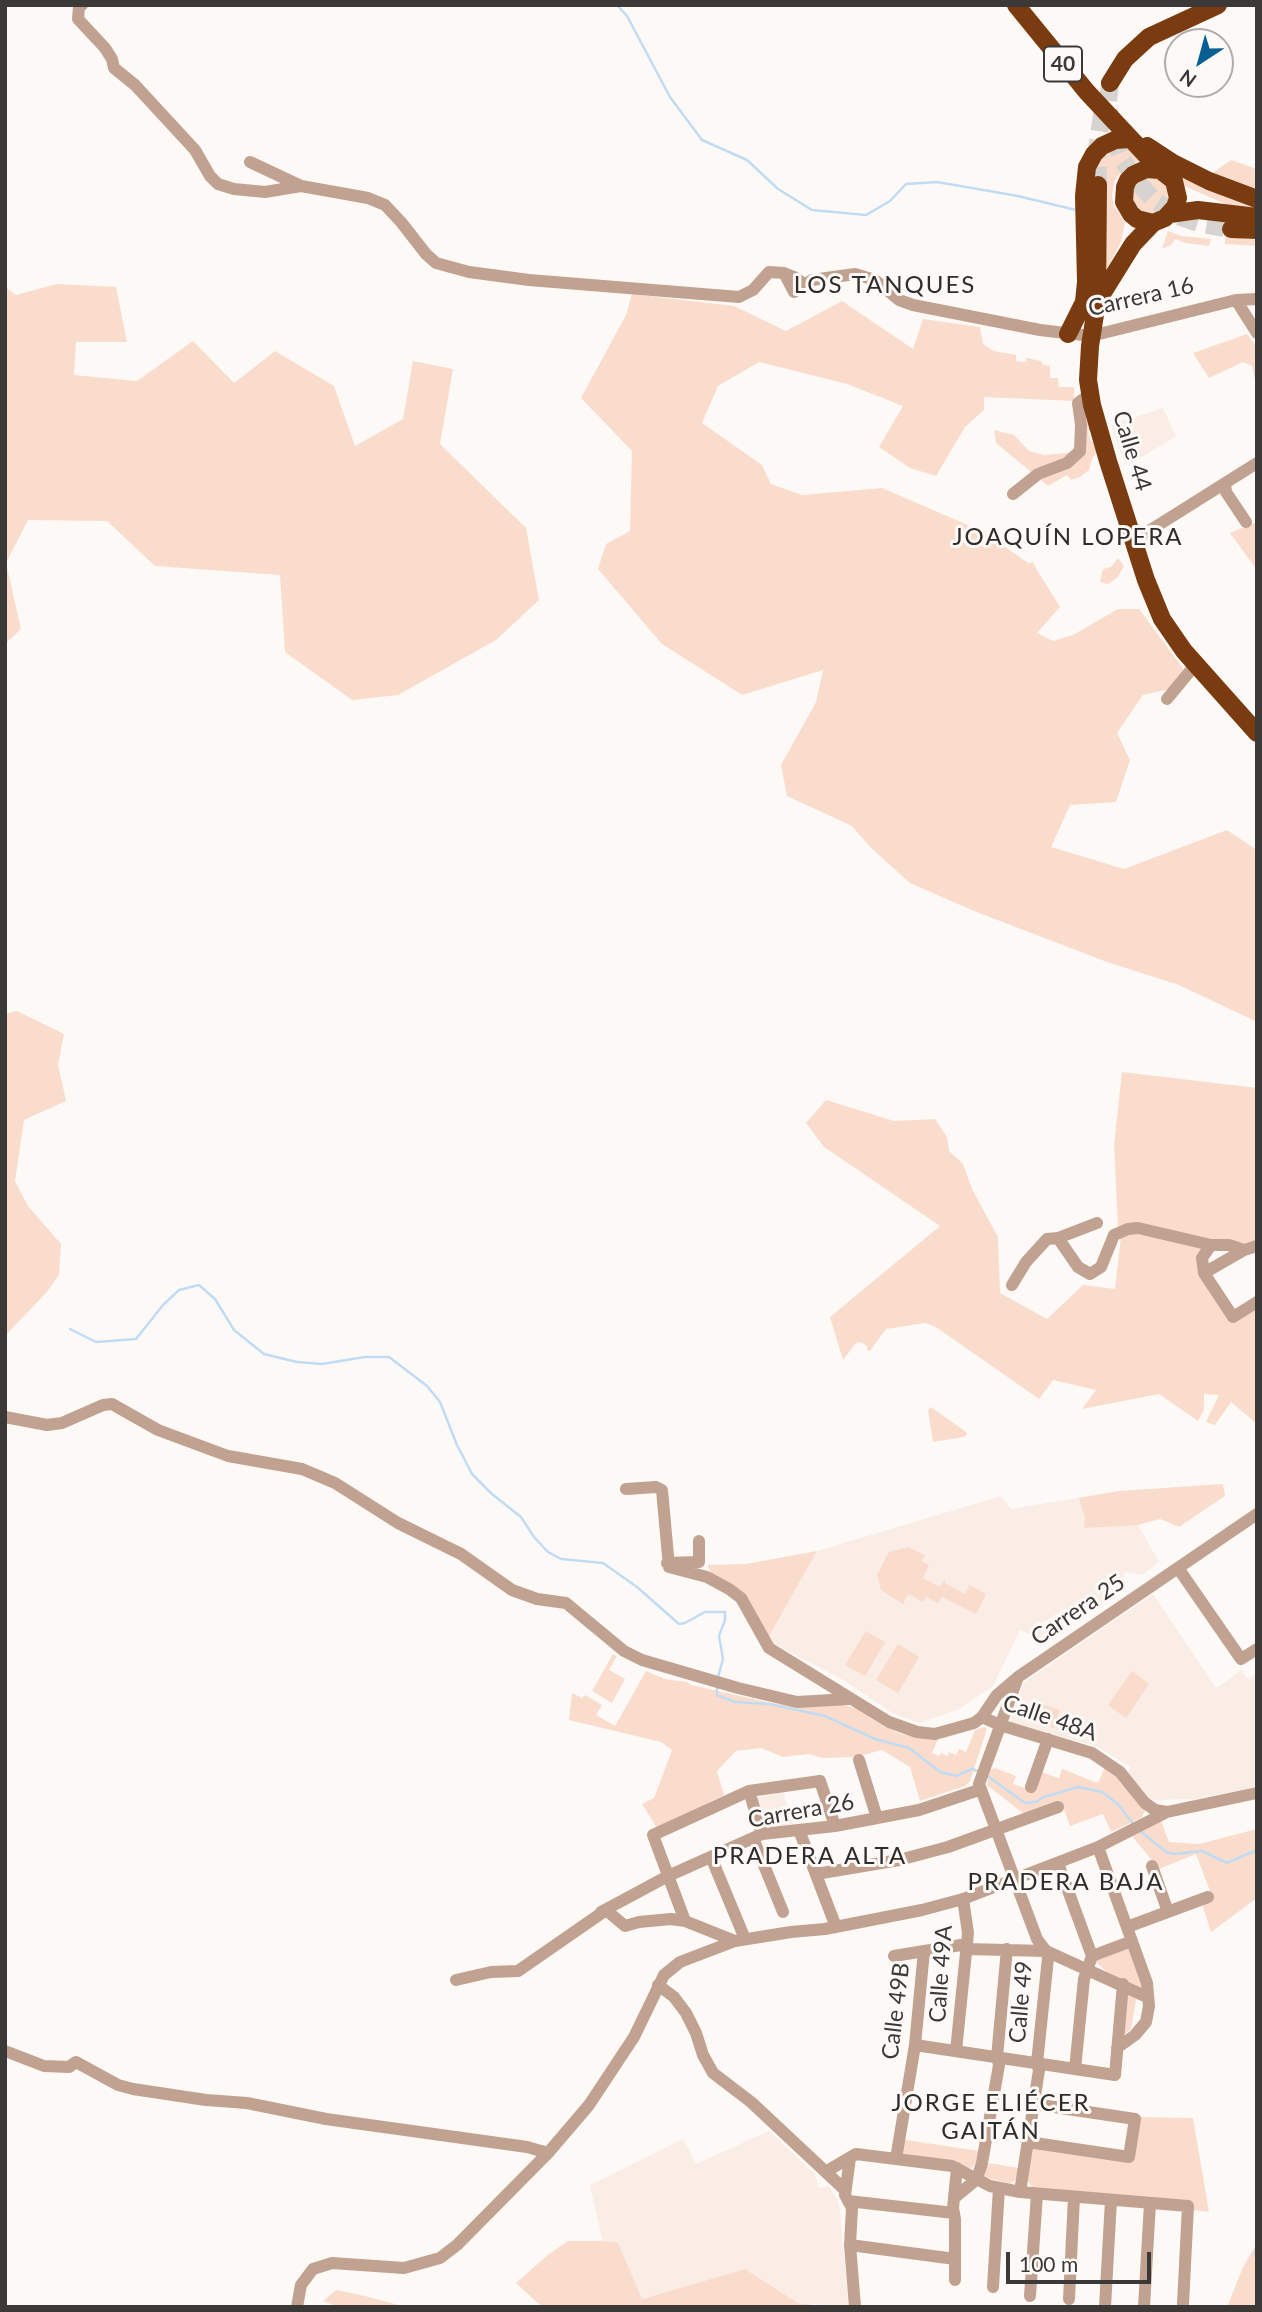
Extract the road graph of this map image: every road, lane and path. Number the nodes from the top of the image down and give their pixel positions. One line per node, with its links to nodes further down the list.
1 (82, 5): 10 (street)
2 (1016, 5): 5 (highway, 40)
3 (1218, 5): 4 (highway, 40)
4 (1110, 83)
5 (1114, 120): 6 (highway, 40); 12 (highway)
6 (1130, 139): 8 (highway, 40); 21 (highway)
7 (250, 162): 10 (street)
8 (1160, 170): 11 (highway); 14 (highway)
9 (1098, 185): 24 (highway, Calle 44)
10 (301, 186): 26 (street, Carrera 16)
11 (1177, 189): 13 (highway); 15 (highway)
12 (1257, 199)
13 (1198, 210): 15 (highway); 16 (highway)
14 (1131, 214): 17 (highway); 20 (highway)
15 (1170, 214): 17 (highway)
16 (1257, 217)
17 (1153, 223): 20 (highway)
18 (1231, 229): 19 (highway)
19 (1257, 230)
20 (1133, 244): 24 (highway)
21 (1086, 282): 24 (highway); 26 (highway)
22 (1257, 299): 23 (street, Carrera 16)
23 (1236, 300): 25 (street); 27 (street, Carrera 16)
24 (1097, 302): 27 (highway, Calle 44)
25 (1257, 333)
26 (1068, 334): 27 (street, Carrera 16)
27 (1091, 335): 28 (highway, Calle 44)
28 (1090, 394): 31 (street); 33 (highway, Calle 44)
29 (1257, 463): 30 (street)
30 (1226, 484): 32 (street); 33 (street)
31 (1013, 494)
32 (1246, 522)
33 (1133, 541): 34 (highway, Calle 44)
34 (1196, 664): 35 (street); 36 (highway, Calle 44)
35 (1167, 699)
36 (1257, 733)
37 (1097, 1223): 38 (street)
38 (1059, 1238): 39 (street); 42 (street)
39 (1211, 1245): 40 (street); 41 (street)
40 (1250, 1248): 41 (street)
41 (1204, 1273): 43 (street)
42 (1012, 1285)
43 (1257, 1302)
44 (5, 1417): 52 (street)
45 (626, 1489): 48 (street)
46 (1257, 1514): 49 (street, Carrera 25)
47 (699, 1541): 48 (street)
48 (667, 1563): 52 (street)
49 (1178, 1568): 50 (street); 51 (street, Carrera 25)
50 (1257, 1649)
51 (1018, 1677): 53 (street, Carrera 25); 54 (street)
52 (849, 1699): 53 (street)
53 (982, 1717): 54 (street, Calle 48A)
54 (1000, 1725): 55 (street, Calle 48A); 57 (street)
55 (1048, 1739): 58 (street); 62 (street, Calle 48A)
56 (859, 1759): 63 (street)
57 (979, 1784): 63 (street, Carrera 26); 66 (street, Calle 49)
58 (1031, 1787)
59 (749, 1791): 64 (street); 67 (street); 73 (street)
60 (1257, 1793): 62 (street)
61 (1058, 1807): 66 (street)
62 (1167, 1812): 68 (street)
63 (877, 1818): 64 (street, Carrera 26)
64 (835, 1826): 65 (street, Carrera 26)
65 (799, 1830): 67 (street, Carrera 26); 72 (street)
66 (996, 1831): 72 (street); 74 (street, Calle 49)
67 (758, 1836): 69 (street, Carrera 26); 78 (street)
68 (1098, 1847): 70 (street); 82 (street)
69 (711, 1857): 73 (street, Carrera 26); 83 (street)
70 (1058, 1863): 74 (street); 90 (street)
71 (1152, 1866): 79 (street)
72 (816, 1874): 81 (street)
73 (668, 1876): 77 (street, Carrera 26); 80 (street)
74 (1014, 1878): 76 (street); 88 (street, Calle 49)
75 (1208, 1897): 79 (street)
76 (963, 1899): 81 (street); 85 (street, Calle 49A)
77 (601, 1912): 80 (street); 91 (street, Carrera 26)
78 (783, 1912)
79 (1168, 1912): 82 (street)
80 (685, 1922): 83 (street)
81 (836, 1927): 83 (street)
82 (1127, 1927): 84 (street)
83 (740, 1940): 93 (street)
84 (1132, 1941): 90 (street); 94 (street)
85 (967, 1946): 86 (street); 87 (street); 98 (street, Calle 49A)
86 (1007, 1949): 88 (street); 99 (street)
87 (925, 1951): 89 (street); 95 (street, Calle 49B)
88 (1046, 1951): 90 (street); 100 (street, Calle 49)
89 (894, 1955)
90 (1090, 1962): 92 (street); 101 (street)
91 (456, 1980)
92 (1123, 1984): 94 (street); 96 (street)
93 (658, 1985): 104 (street); 108 (street)
94 (1147, 1997): 96 (street)
95 (915, 2045): 98 (street); 106 (street, Calle 49B)
96 (1117, 2048): 101 (street)
97 (5, 2051): 104 (street)
98 (956, 2051): 99 (street)
99 (997, 2057): 100 (street); 109 (street)
100 (1037, 2063): 101 (street); 102 (street, Calle 49)
101 (1075, 2069)
102 (1034, 2104): 103 (street, Calle 49); 103 (street)
103 (1028, 2142): 111 (street, Calle 49)
104 (548, 2153): 125 (street)
105 (850, 2158): 106 (street); 108 (street); 113 (street)
106 (895, 2159): 107 (street)
107 (957, 2168): 109 (street); 114 (street)
108 (827, 2171): 113 (street)
109 (977, 2179): 110 (street); 114 (street)
110 (999, 2188): 111 (street); 122 (street)
111 (1020, 2192): 112 (street)
112 (1037, 2194): 115 (street); 123 (street)
113 (847, 2195): 118 (street); 119 (street)
114 (954, 2197): 118 (street)
115 (1074, 2197): 116 (street); 124 (street)
116 (1111, 2200): 117 (street); 128 (street)
117 (1150, 2203): 126 (street); 129 (street)
118 (954, 2213): 120 (street)
119 (850, 2245): 120 (street); 127 (street)
120 (956, 2259): 121 (street)
121 (955, 2280)
122 (993, 2287)
123 (1030, 2295)
124 (1069, 2299)
125 (297, 2303)
126 (1183, 2304)
127 (855, 2307)
128 (1105, 2307)
129 (1144, 2307)

